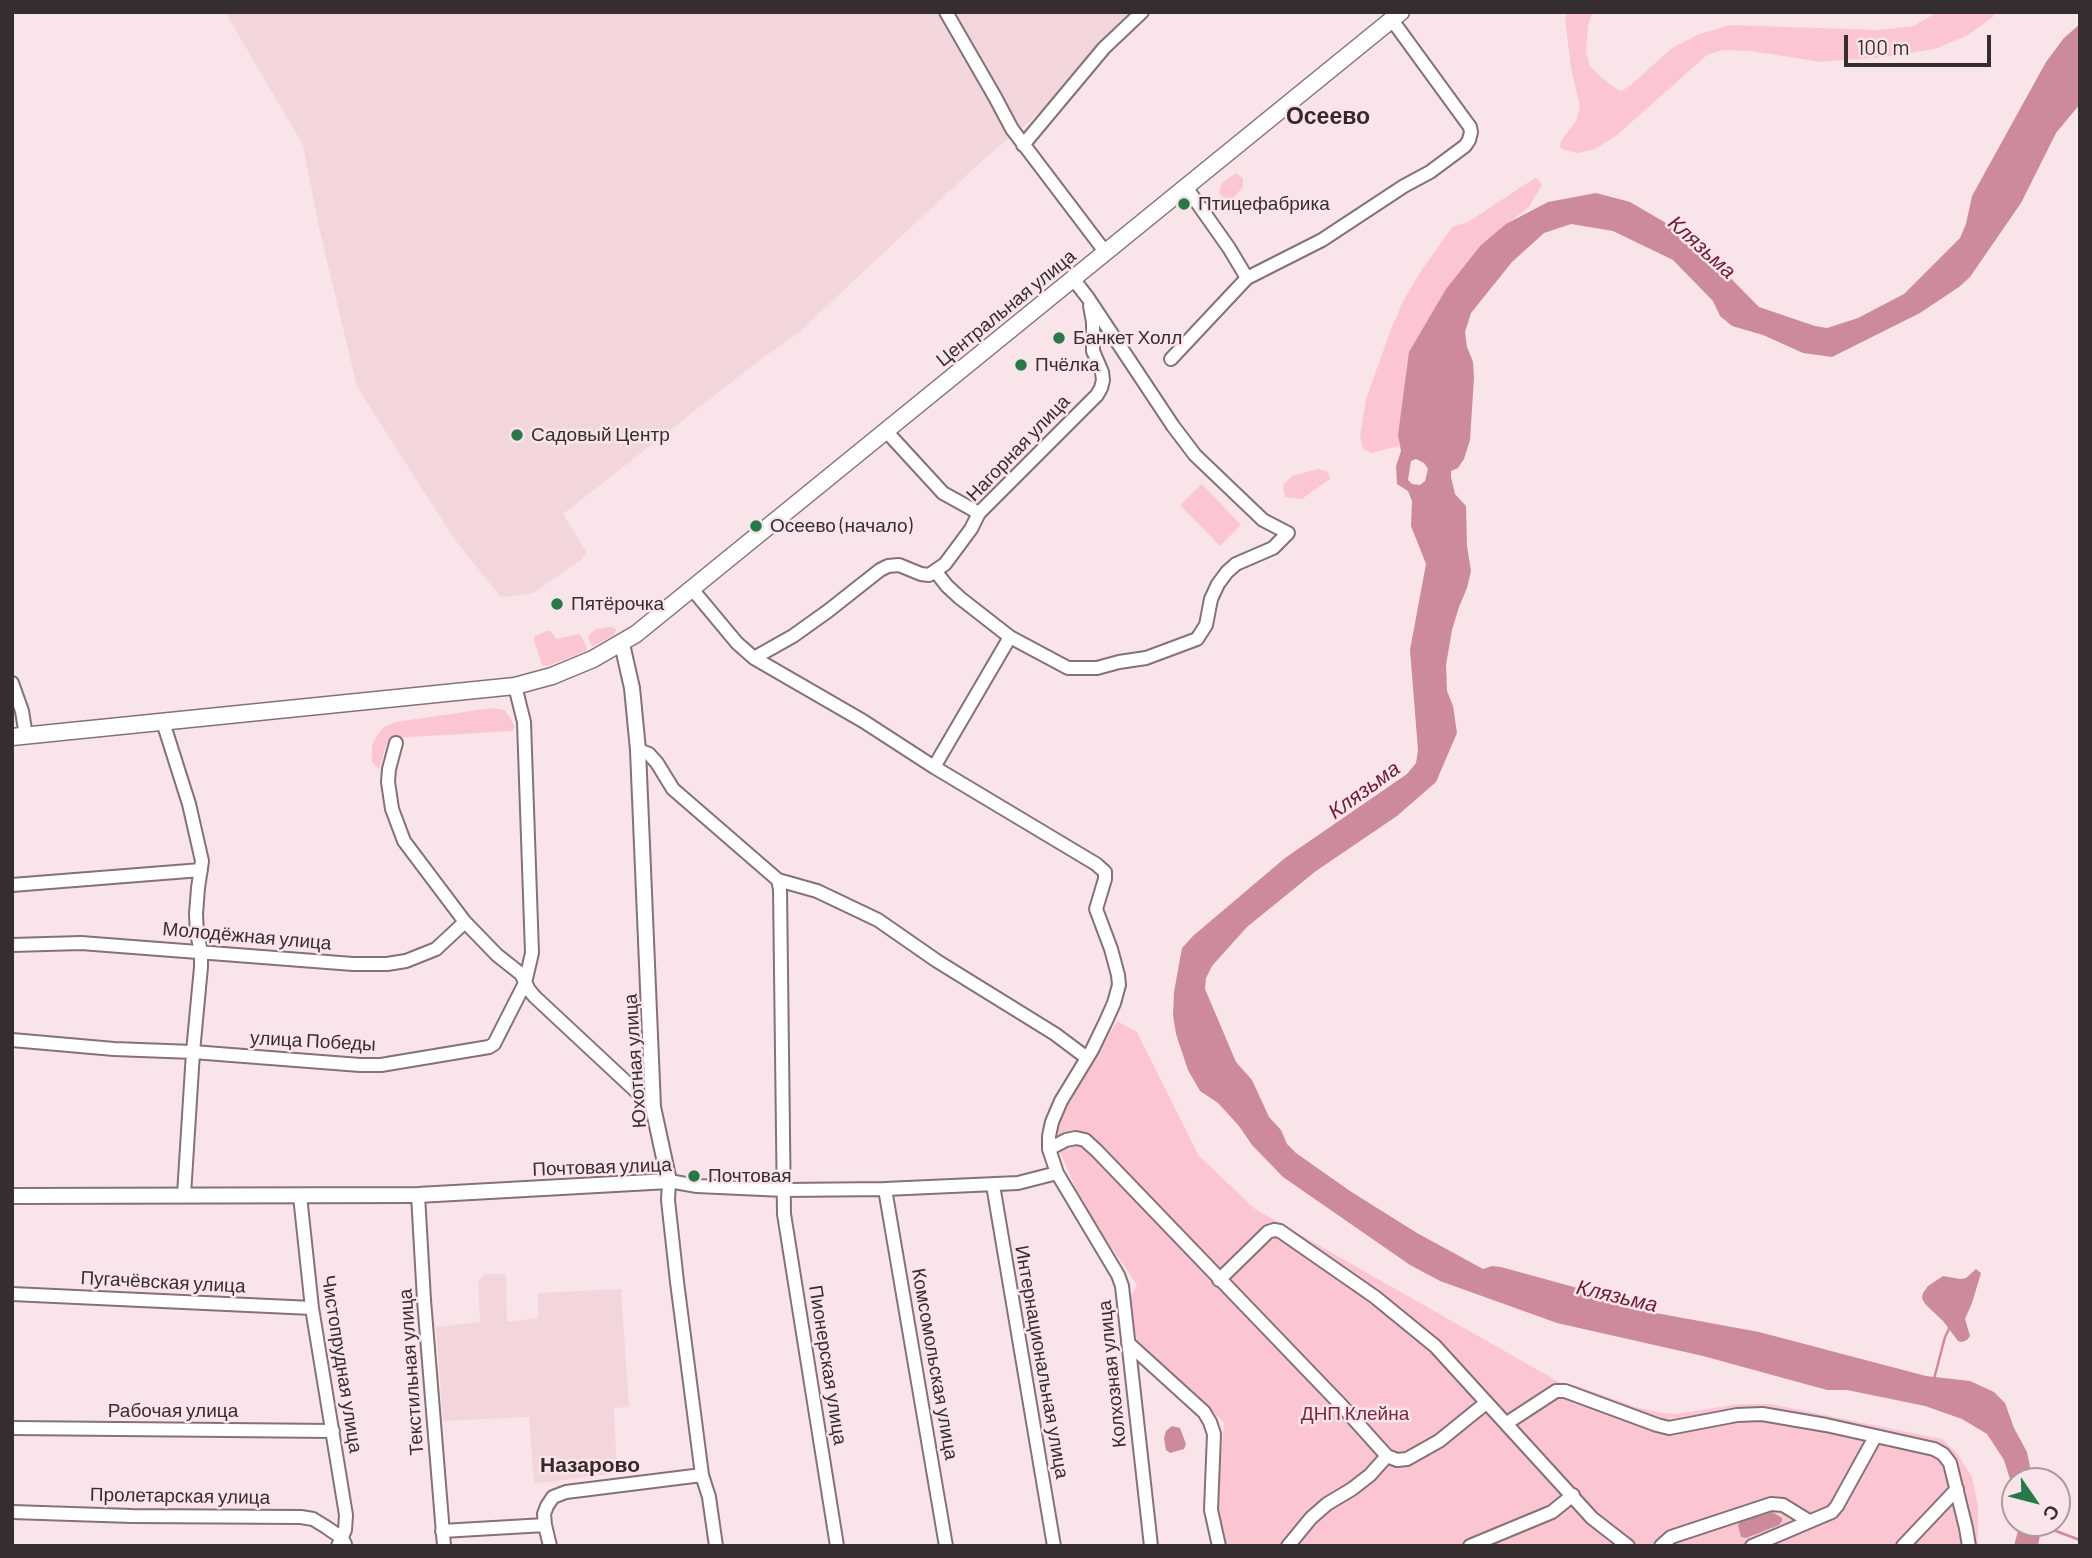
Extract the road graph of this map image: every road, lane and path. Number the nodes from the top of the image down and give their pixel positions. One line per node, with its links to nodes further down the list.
1 (946, 12): 4 (street)
2 (1142, 12): 4 (street)
3 (1397, 16): 5 (main road, Центральная улица); 7 (street)
4 (1023, 145): 6 (street)
5 (1186, 187): 6 (main road, Центральная улица); 7 (street)
6 (1106, 253): 8 (main road, Центральная улица)
7 (1247, 278): 10 (street)
8 (1074, 280): 9 (street); 11 (main road, Центральная улица)
9 (1088, 298): 12 (street, Нагорная улица); 15 (street)
10 (1171, 359)
11 (887, 432): 12 (street); 14 (main road, Центральная улица)
12 (979, 513): 13 (street, Нагорная улица)
13 (936, 572): 15 (street); 17 (street)
14 (692, 589): 16 (main road, Центральная улица); 17 (street)
15 (1010, 637): 24 (street)
16 (629, 639): 19 (main road, Центральная улица); 23 (street, Юхотная улица)
17 (754, 658): 24 (street)
18 (12, 683): 21 (street)
19 (515, 686): 20 (main road, Центральная улица); 31 (street, улица Победы)
20 (163, 722): 21 (main road, Центральная улица); 25 (street)
21 (19, 737)
22 (396, 743): 28 (street)
23 (638, 750): 26 (street); 35 (street, Юхотная улица)
24 (934, 767): 34 (street)
25 (201, 870): 27 (street); 30 (street)
26 (778, 880): 34 (street); 41 (street, Пионерская улица)
27 (12, 885)
28 (465, 922): 30 (street, Молодёжная улица); 31 (street)
29 (12, 945): 30 (street, Молодёжная улица)
30 (201, 951): 33 (street)
31 (526, 983): 33 (street, улица Победы); 35 (street)
32 (12, 1040): 33 (street, улица Победы)
33 (193, 1052): 42 (street)
34 (1090, 1054): 36 (street)
35 (653, 1107): 38 (street, Юхотная улица)
36 (1049, 1149): 37 (street); 46 (street)
37 (1057, 1173): 39 (street, Почтовая улица); 49 (street, Колхозная улица)
38 (669, 1181): 41 (street, Почтовая улица); 43 (street, Почтовая улица); 56 (street, Юхотная улица)
39 (993, 1185): 40 (street, Почтовая улица); 70 (street, Интернациональная улица)
40 (885, 1189): 41 (street, Почтовая улица); 69 (street, Комсомольская улица)
41 (784, 1191): 68 (street, Пионерская улица)
42 (184, 1195): 44 (street, Почтовая улица); 45 (street, Почтовая улица)
43 (418, 1195): 45 (street, Почтовая улица); 62 (street, Текстильная улица)
44 (12, 1196)
45 (300, 1196): 48 (street, Чистопрудная улица)
46 (1219, 1280): 50 (street); 55 (street)
47 (12, 1294): 48 (street, Пугачёвская улица)
48 (312, 1308): 53 (street, Чистопрудная улица)
49 (1128, 1343): 71 (street, Колхозная улица); 72 (street)
50 (1486, 1403): 51 (street); 55 (street)
51 (1507, 1423): 54 (street); 58 (street)
52 (12, 1428): 53 (street, Рабочая улица)
53 (333, 1431): 63 (street, Чистопрудная улица)
54 (1875, 1437): 57 (street); 60 (street)
55 (1387, 1456): 73 (street)
56 (702, 1475): 61 (street); 67 (street, Юхотная улица)
57 (1957, 1489): 77 (street); 78 (street)
58 (1573, 1495): 64 (street); 74 (street)
59 (12, 1512): 63 (street, Пролетарская улица)
60 (1809, 1521): 75 (street); 76 (street)
61 (545, 1525): 62 (street); 66 (street)
62 (443, 1531): 65 (street, Текстильная улица)
63 (342, 1543)
64 (1621, 1544)
65 (444, 1546)
66 (550, 1546)
67 (716, 1546)
68 (837, 1546)
69 (946, 1546)
70 (1054, 1546)
71 (1151, 1546)
72 (1219, 1546)
73 (1288, 1546)
74 (1469, 1546)
75 (1661, 1546)
76 (1752, 1546)
77 (1903, 1546)
78 (1969, 1546)

